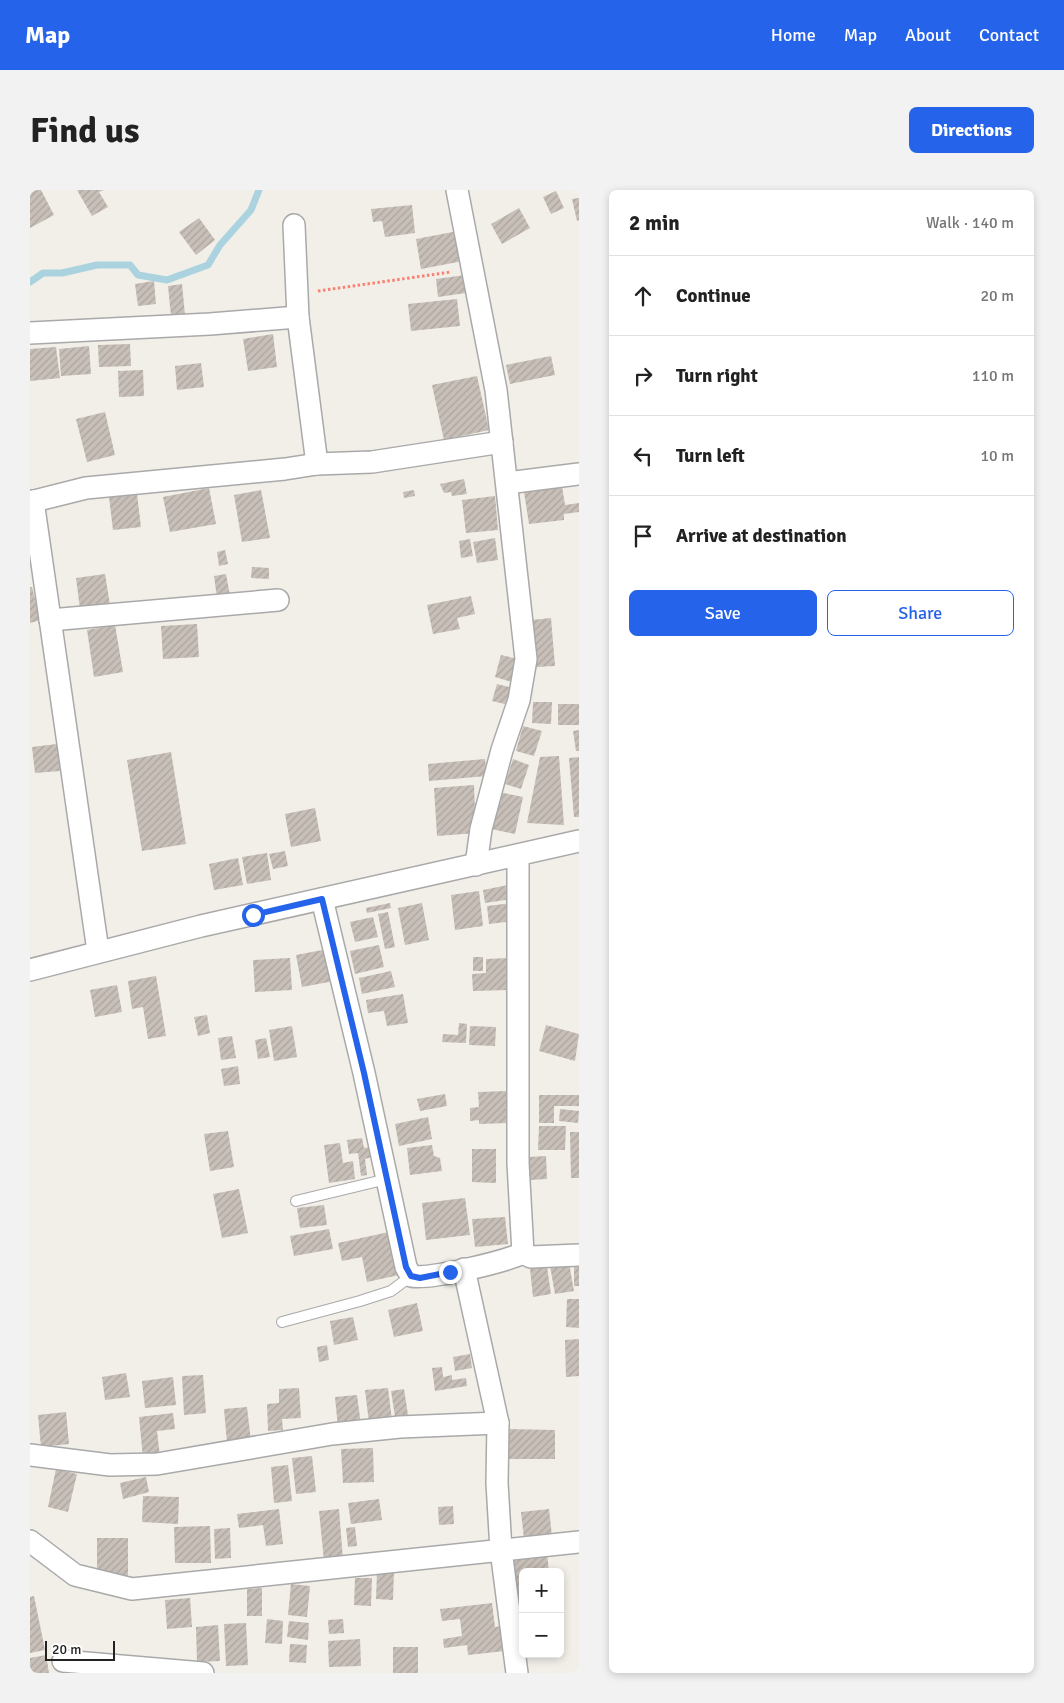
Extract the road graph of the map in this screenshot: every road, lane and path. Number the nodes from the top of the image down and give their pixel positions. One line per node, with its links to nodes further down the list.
1 (457, 190): 3 (street)
2 (294, 225): 4 (street)
3 (472, 269): 4 (path); 7 (street)
4 (298, 294): 5 (street)
5 (298, 316): 6 (street); 8 (street)
6 (30, 333)
7 (502, 442): 8 (street); 10 (street)
8 (316, 464): 11 (street)
9 (579, 474): 10 (street)
10 (507, 483): 16 (street)
11 (31, 501): 13 (street)
12 (278, 600): 13 (street)
13 (50, 620): 18 (street)
14 (579, 841): 15 (street)
15 (518, 855): 16 (street); 22 (street)
16 (476, 864): 17 (street)
17 (322, 899): 18 (street); 20 (street)
18 (98, 951): 19 (street)
19 (30, 970)
20 (387, 1179): 21 (lane); 25 (street)
21 (296, 1201)
22 (523, 1253): 23 (street); 24 (street)
23 (579, 1255)
24 (464, 1268): 25 (street); 27 (street)
25 (411, 1276): 26 (lane)
26 (282, 1322)
27 (498, 1423): 28 (street); 31 (street)
28 (30, 1454)
29 (30, 1541): 31 (street)
30 (579, 1542): 31 (street)
31 (501, 1550): 34 (street)
32 (63, 1661): 33 (street)
33 (203, 1673)
34 (517, 1673)

